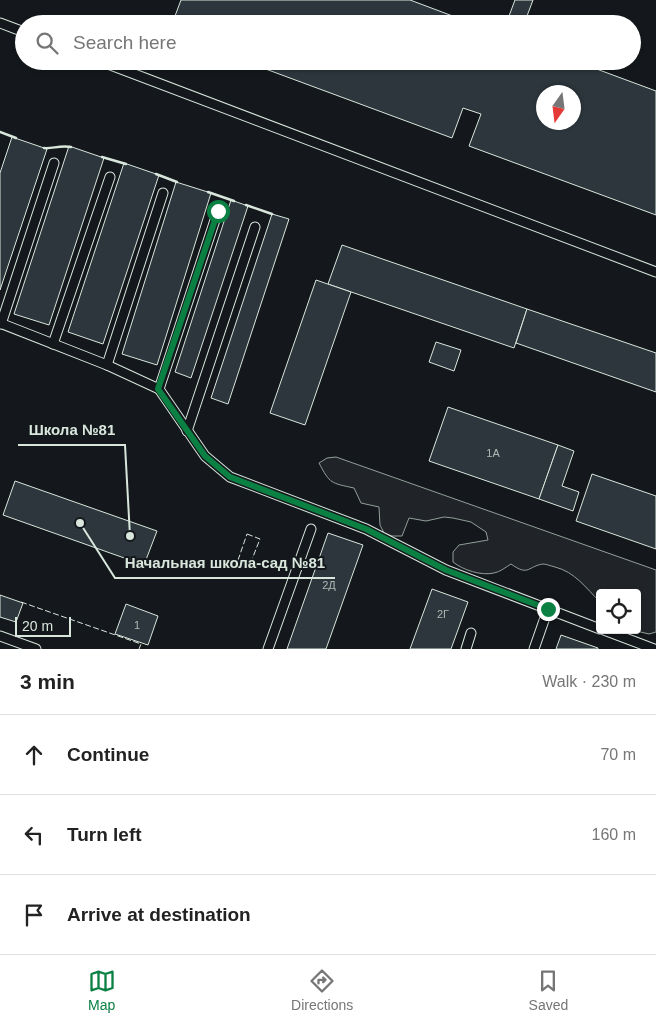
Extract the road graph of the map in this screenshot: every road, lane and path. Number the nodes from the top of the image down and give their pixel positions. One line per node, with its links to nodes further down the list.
1 (0, 23): 2 (lane)
2 (15, 29)
3 (124, 70): 9 (lane)
4 (54, 163): 10 (lane)
5 (110, 177): 11 (lane)
6 (163, 193): 12 (lane)
7 (218, 211): 13 (lane)
8 (255, 227): 14 (lane)
9 (656, 272)
10 (0, 323): 11 (lane)
11 (53, 344): 12 (lane)
12 (106, 365): 13 (lane)
13 (158, 389): 14 (lane)
14 (187, 431): 16 (lane)
15 (311, 529): 22 (lane)
16 (548, 609): 17 (lane); 24 (lane)
17 (596, 627)
18 (471, 633): 23 (lane)
19 (615, 634): 25 (lane)
20 (0, 636): 21 (lane)
21 (36, 649)
22 (268, 649)
23 (466, 649)
24 (534, 649)
25 (654, 649)

